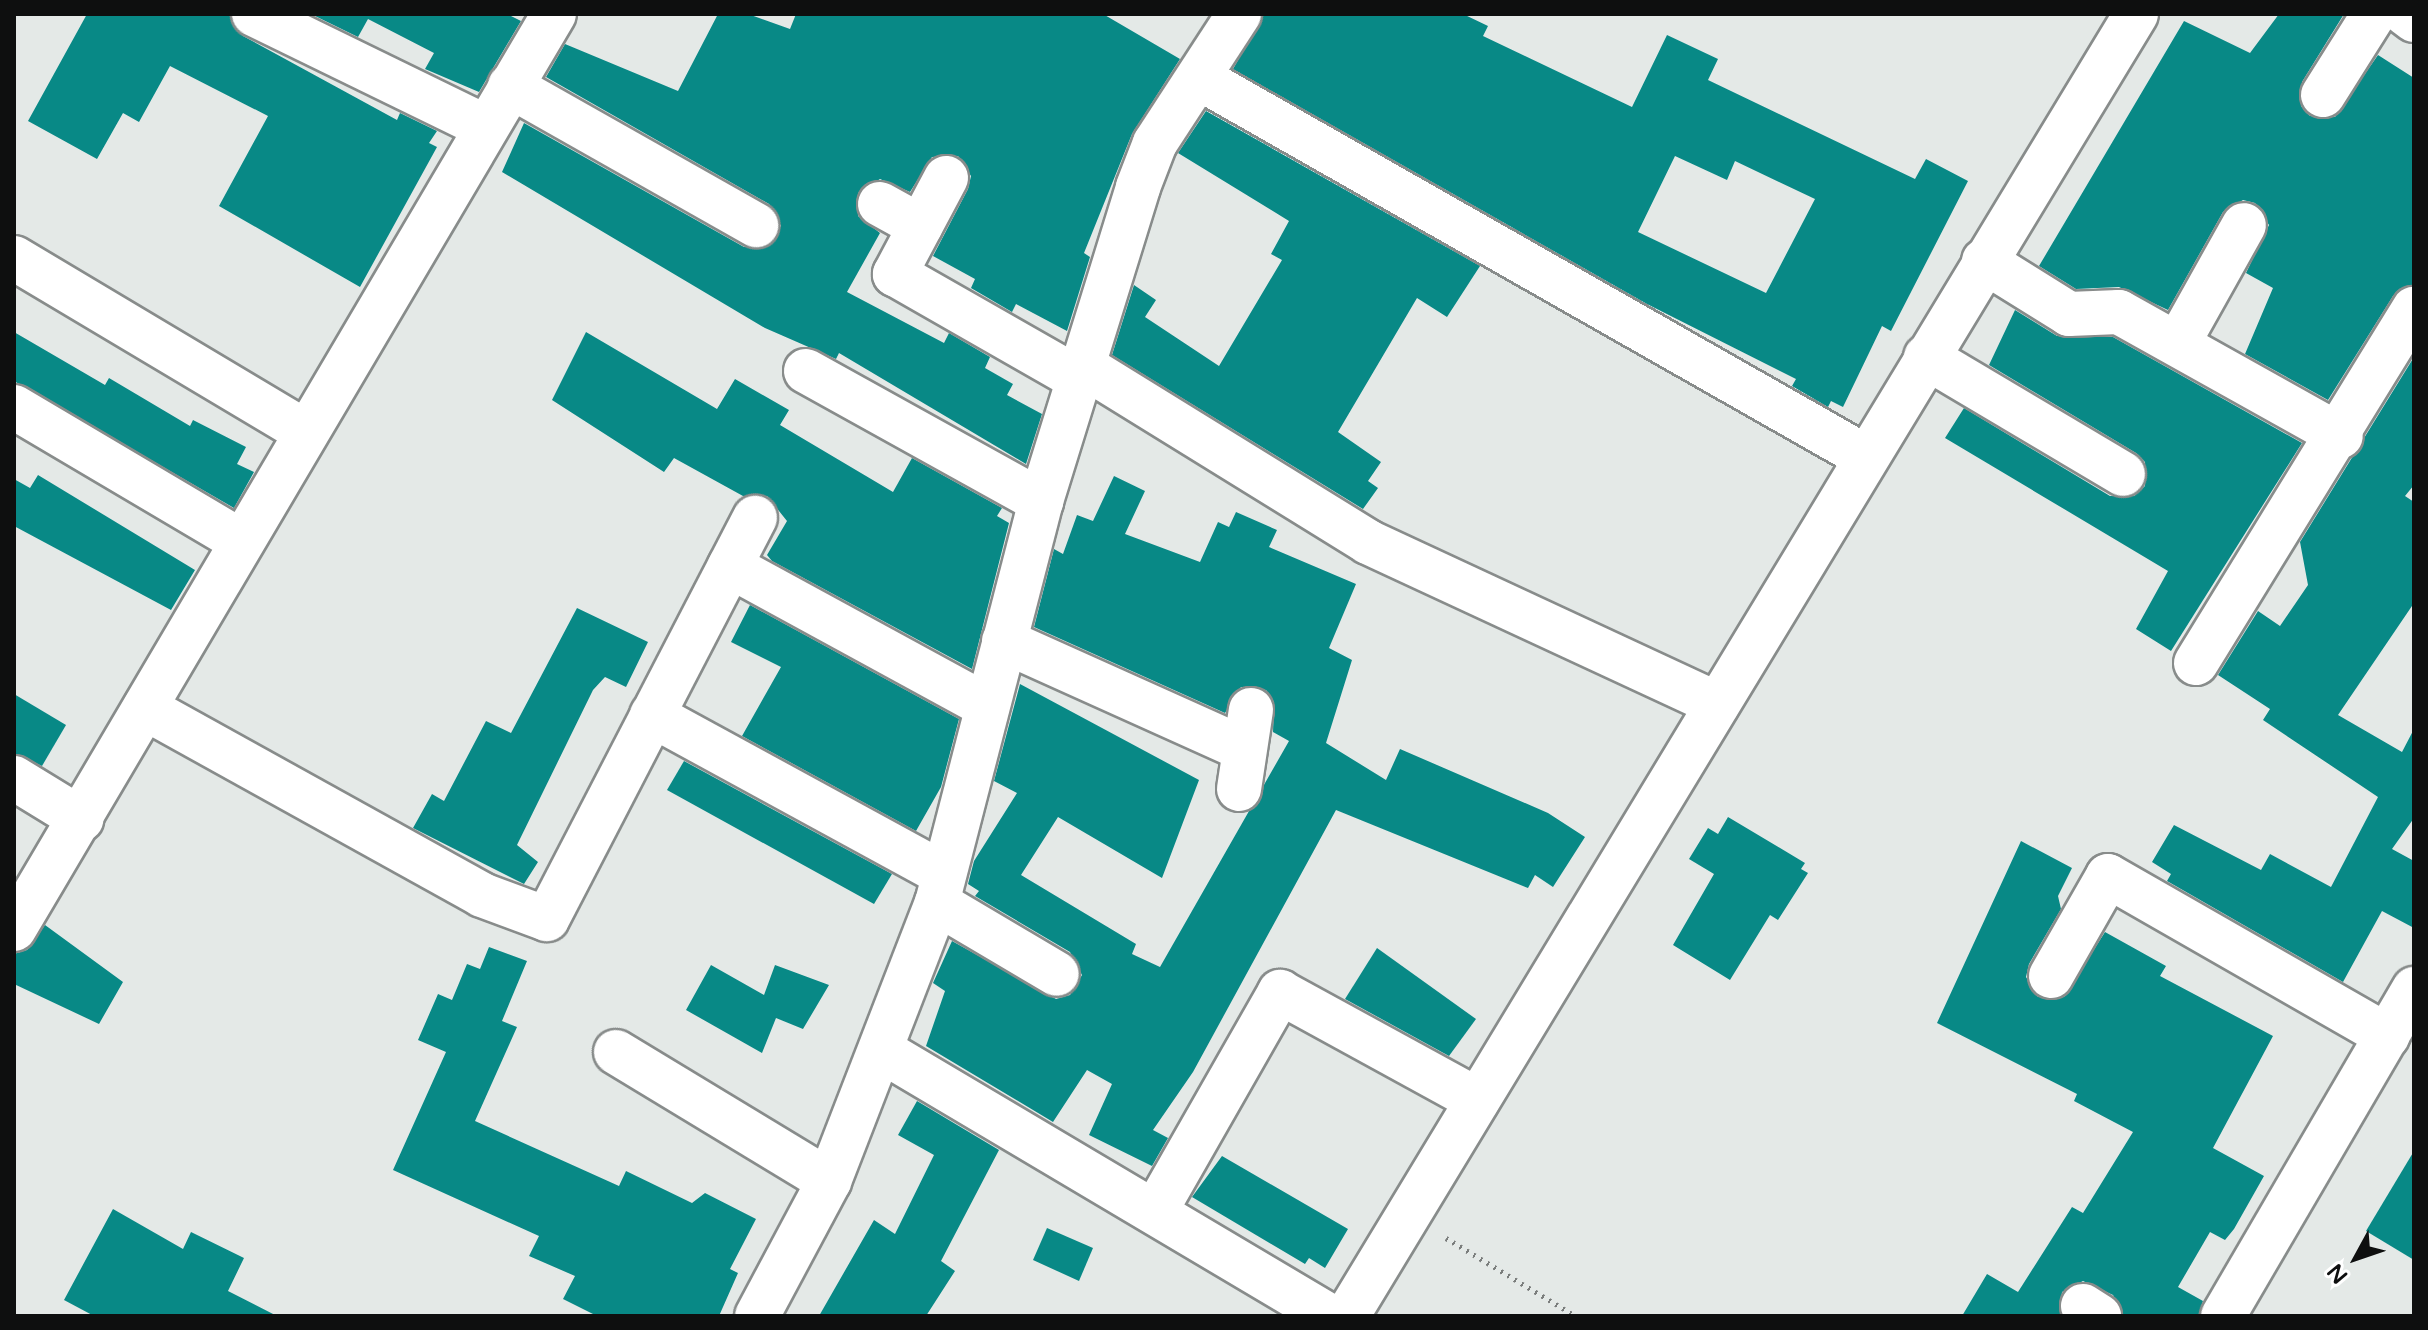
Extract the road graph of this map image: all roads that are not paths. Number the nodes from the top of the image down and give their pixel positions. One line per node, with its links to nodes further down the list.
1 (254, 14): 11 (street)
2 (554, 14): 9 (street)
3 (1239, 14): 8 (street)
4 (2136, 14): 18 (street)
5 (2374, 14): 10 (street)
6 (2406, 14): 7 (street)
7 (2414, 20)
8 (1201, 79): 23 (street); 27 (street)
9 (510, 86): 11 (street); 14 (street)
10 (2323, 95)
11 (486, 127): 25 (street)
12 (946, 178): 16 (street)
13 (880, 204): 16 (street)
14 (756, 225)
15 (2244, 225): 20 (street)
16 (920, 226): 23 (street)
17 (14, 258): 25 (street)
18 (1984, 261): 20 (street); 21 (street)
19 (2414, 309): 26 (street)
20 (2178, 343): 26 (street)
21 (1926, 357): 27 (street); 28 (street)
22 (806, 371): 29 (street)
23 (1083, 374): 29 (street); 35 (street)
24 (14, 407): 31 (street)
25 (302, 430): 31 (street)
26 (2341, 436): 34 (street)
27 (1864, 456): 35 (street)
28 (2123, 474)
29 (1041, 501): 33 (street)
30 (755, 518): 32 (street)
31 (239, 540): 37 (street)
32 (730, 566): 36 (street); 38 (street)
33 (1004, 641): 36 (street); 39 (street)
34 (2196, 663)
35 (1717, 704): 50 (street)
36 (985, 705): 42 (street)
37 (145, 708): 38 (street); 41 (street)
38 (652, 715): 42 (street)
39 (1245, 749)
40 (14, 778): 41 (street)
41 (81, 819): 43 (street)
42 (940, 889): 44 (street); 49 (street)
43 (14, 929)
44 (1057, 974)
45 (2051, 976): 47 (street)
46 (2414, 989): 47 (street)
47 (2387, 1036): 56 (street)
48 (616, 1052): 51 (street)
49 (884, 1052): 51 (street); 52 (street)
50 (1477, 1100): 52 (street); 55 (street)
51 (829, 1181): 53 (street)
52 (1157, 1208): 54 (street)
53 (757, 1316)
54 (1329, 1316)
55 (1347, 1316)
56 (2223, 1316)

